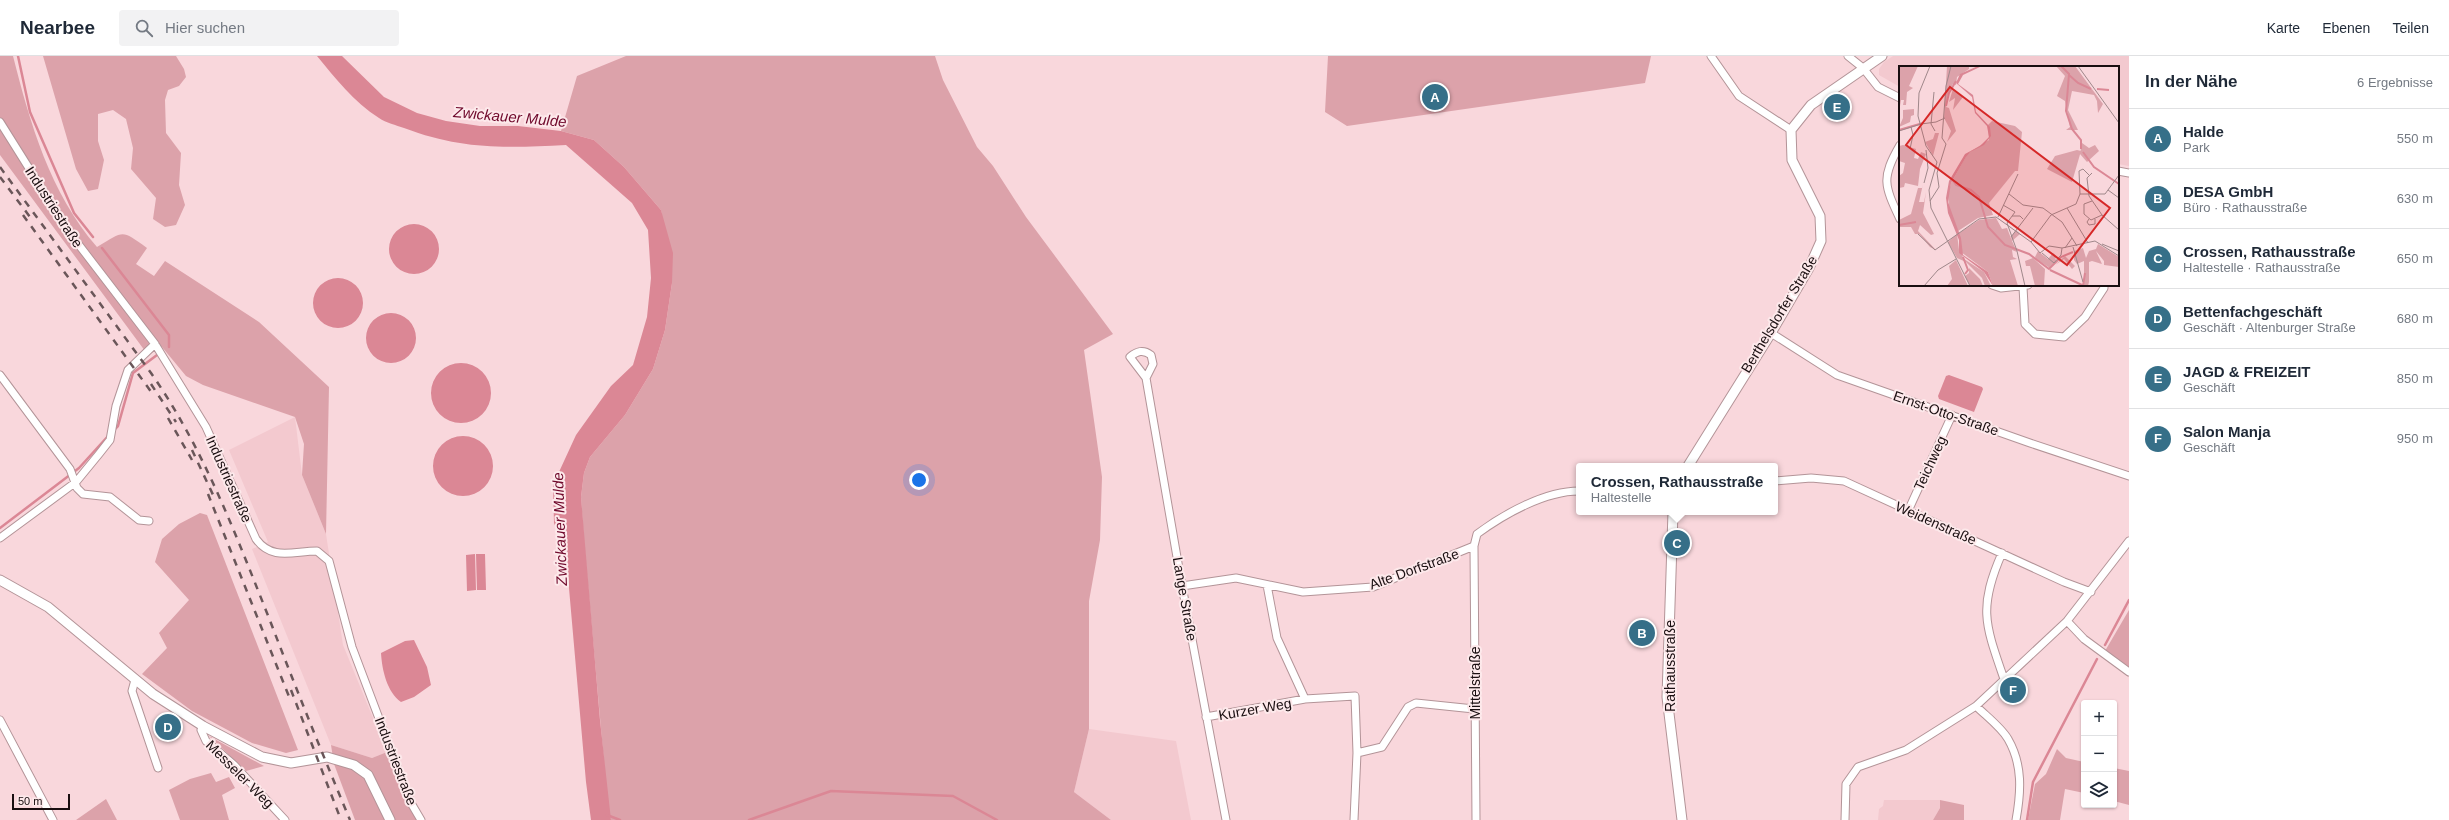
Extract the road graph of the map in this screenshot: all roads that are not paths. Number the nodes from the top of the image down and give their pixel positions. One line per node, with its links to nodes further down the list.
1 (1711, 56): 7 (street)
2 (1848, 56): 4 (street)
3 (1882, 56): 4 (street)
4 (1863, 68): 5 (street); 7 (street)
5 (1899, 98)
6 (0, 122): 16 (street, Industriestraße)
7 (1791, 130): 15 (street, Berthelsdorfer Straße)
8 (1899, 146): 11 (street)
9 (2119, 171): 10 (street)
10 (2129, 173)
11 (1899, 217)
12 (1995, 286): 13 (street)
13 (2026, 286): 14 (street)
14 (2104, 286)
15 (1771, 334): 19 (street, Ernst-Otto-Straße); 20 (street, Berthelsdorfer Straße)
16 (155, 344): 21 (street); 51 (street, Industriestraße)
17 (0, 375): 21 (street)
18 (1146, 378): 34 (street, Lange Straße)
19 (1952, 416): 22 (street, Ernst-Otto-Straße); 25 (street, Teichweg)
20 (1690, 463)
21 (74, 476): 27 (street); 28 (street)
22 (2129, 476)
23 (1778, 481): 25 (street, Weidenstraße)
24 (1576, 491): 30 (street, Alte Dorfstraße)
25 (1908, 511): 31 (street, Weidenstraße)
26 (1673, 515): 55 (street, Rathausstraße)
27 (149, 521)
28 (0, 538)
29 (2129, 541): 35 (street)
30 (1474, 546): 33 (street, Alte Dorfstraße); 42 (street, Mittelstraße)
31 (2002, 552): 35 (street, Weidenstraße); 38 (street)
32 (0, 580): 39 (street)
33 (1267, 585): 34 (street, Alte Dorfstraße); 40 (street)
34 (1182, 586): 43 (street, Lange Straße)
35 (2091, 592): 36 (street)
36 (2067, 621): 37 (street); 38 (street)
37 (2129, 672)
38 (2004, 679): 41 (street)
39 (135, 680): 45 (street); 47 (street)
40 (1305, 699): 43 (street, Kurzer Weg); 46 (street, Kurzer Weg)
41 (1976, 706): 56 (street); 57 (street)
42 (1474, 709): 46 (street); 54 (street, Mittelstraße)
43 (1206, 718): 52 (street, Lange Straße)
44 (0, 720): 48 (street)
45 (203, 726): 49 (street, Messeler Weg); 50 (street)
46 (1357, 753): 53 (street)
47 (158, 768)
48 (53, 820)
49 (285, 820)
50 (390, 820)
51 (421, 820)
52 (1226, 820)
53 (1354, 820)
54 (1476, 820)
55 (1682, 820)
56 (1845, 820)
57 (2016, 820)

